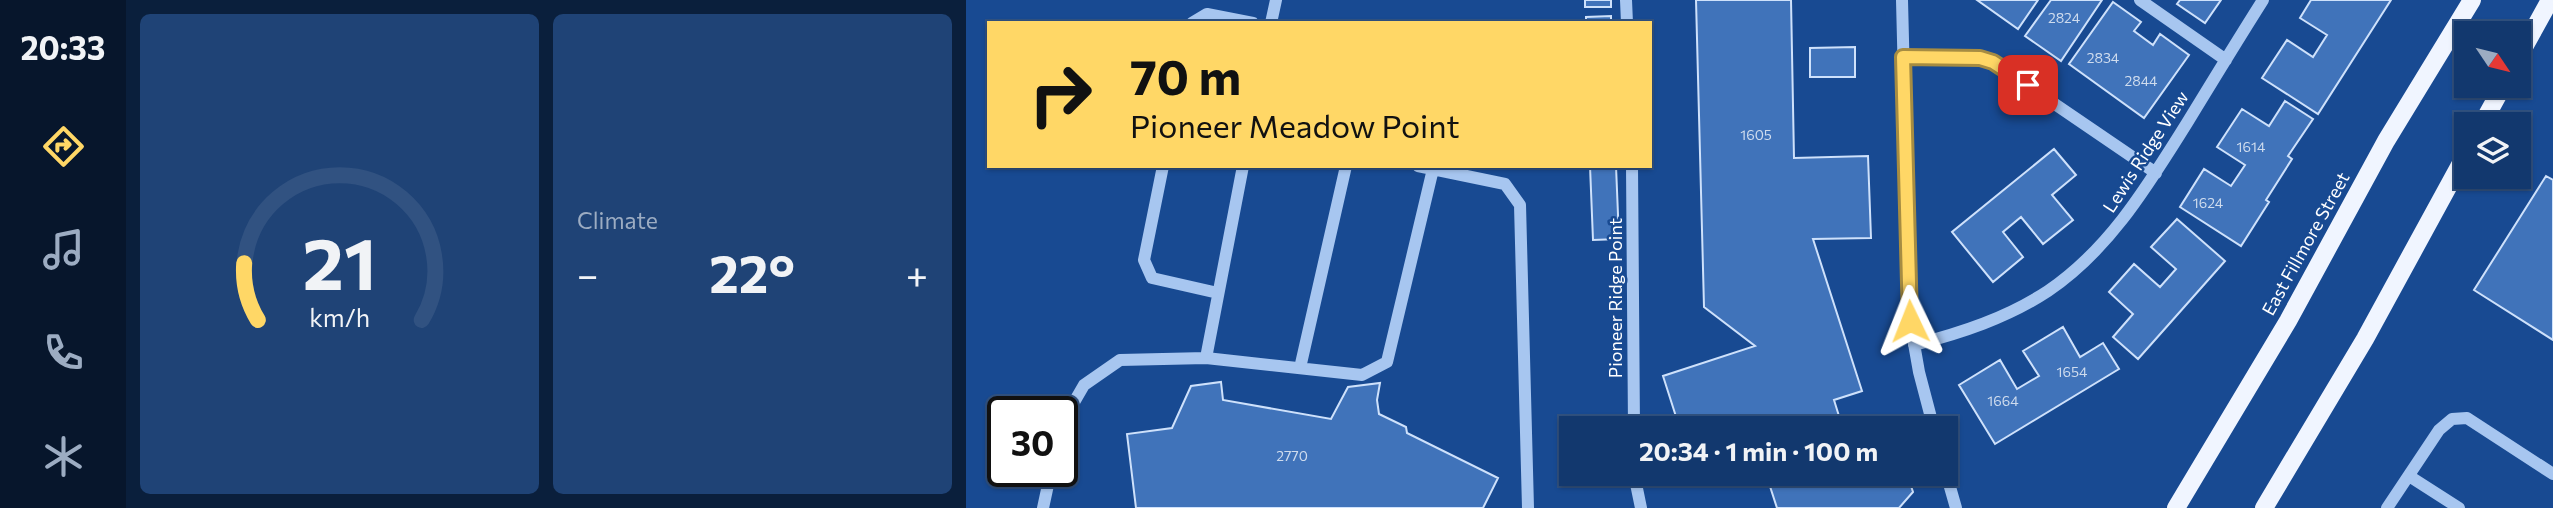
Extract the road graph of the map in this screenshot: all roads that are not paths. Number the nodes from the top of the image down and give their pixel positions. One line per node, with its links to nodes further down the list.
1 (1276, 0): 11 (street)
2 (1626, 0): 12 (street)
3 (1902, 0): 15 (street)
4 (2140, 0): 16 (street)
5 (2263, 0): 16 (street, Lewis Ridge View)
6 (2472, 0): 41 (main road, East Fillmore Street)
7 (2550, 0): 13 (main road)
8 (2553, 13): 14 (main road)
9 (1195, 21): 10 (street)
10 (1243, 21)
11 (1271, 21)
12 (1627, 21)
13 (2531, 35)
14 (2531, 37)
15 (1903, 57): 23 (street); 26 (street)
16 (2226, 60): 23 (street, Lewis Ridge View)
17 (1163, 168): 25 (street)
18 (1243, 168): 25 (street)
19 (1346, 168): 28 (street)
20 (1428, 168): 22 (street)
21 (1632, 168): 30 (street, Pioneer Ridge Point)
22 (1433, 169): 28 (street); 38 (street)
23 (2156, 173): 26 (street, Lewis Ridge View)
24 (2454, 176): 42 (main road)
25 (1218, 293): 27 (street)
26 (1914, 345): 31 (street)
27 (1206, 358): 28 (street); 29 (street)
28 (1300, 368)
29 (1078, 396)
30 (1634, 416)
31 (1931, 416)
32 (2553, 474): 33 (street)
33 (2409, 476): 43 (street); 44 (street)
34 (1636, 486): 39 (street)
35 (1950, 486): 40 (street)
36 (1048, 487): 37 (street)
37 (1043, 508)
38 (1528, 508)
39 (1641, 508)
40 (1956, 508)
41 (2176, 508)
42 (2264, 508)
43 (2387, 508)
44 (2459, 508)

